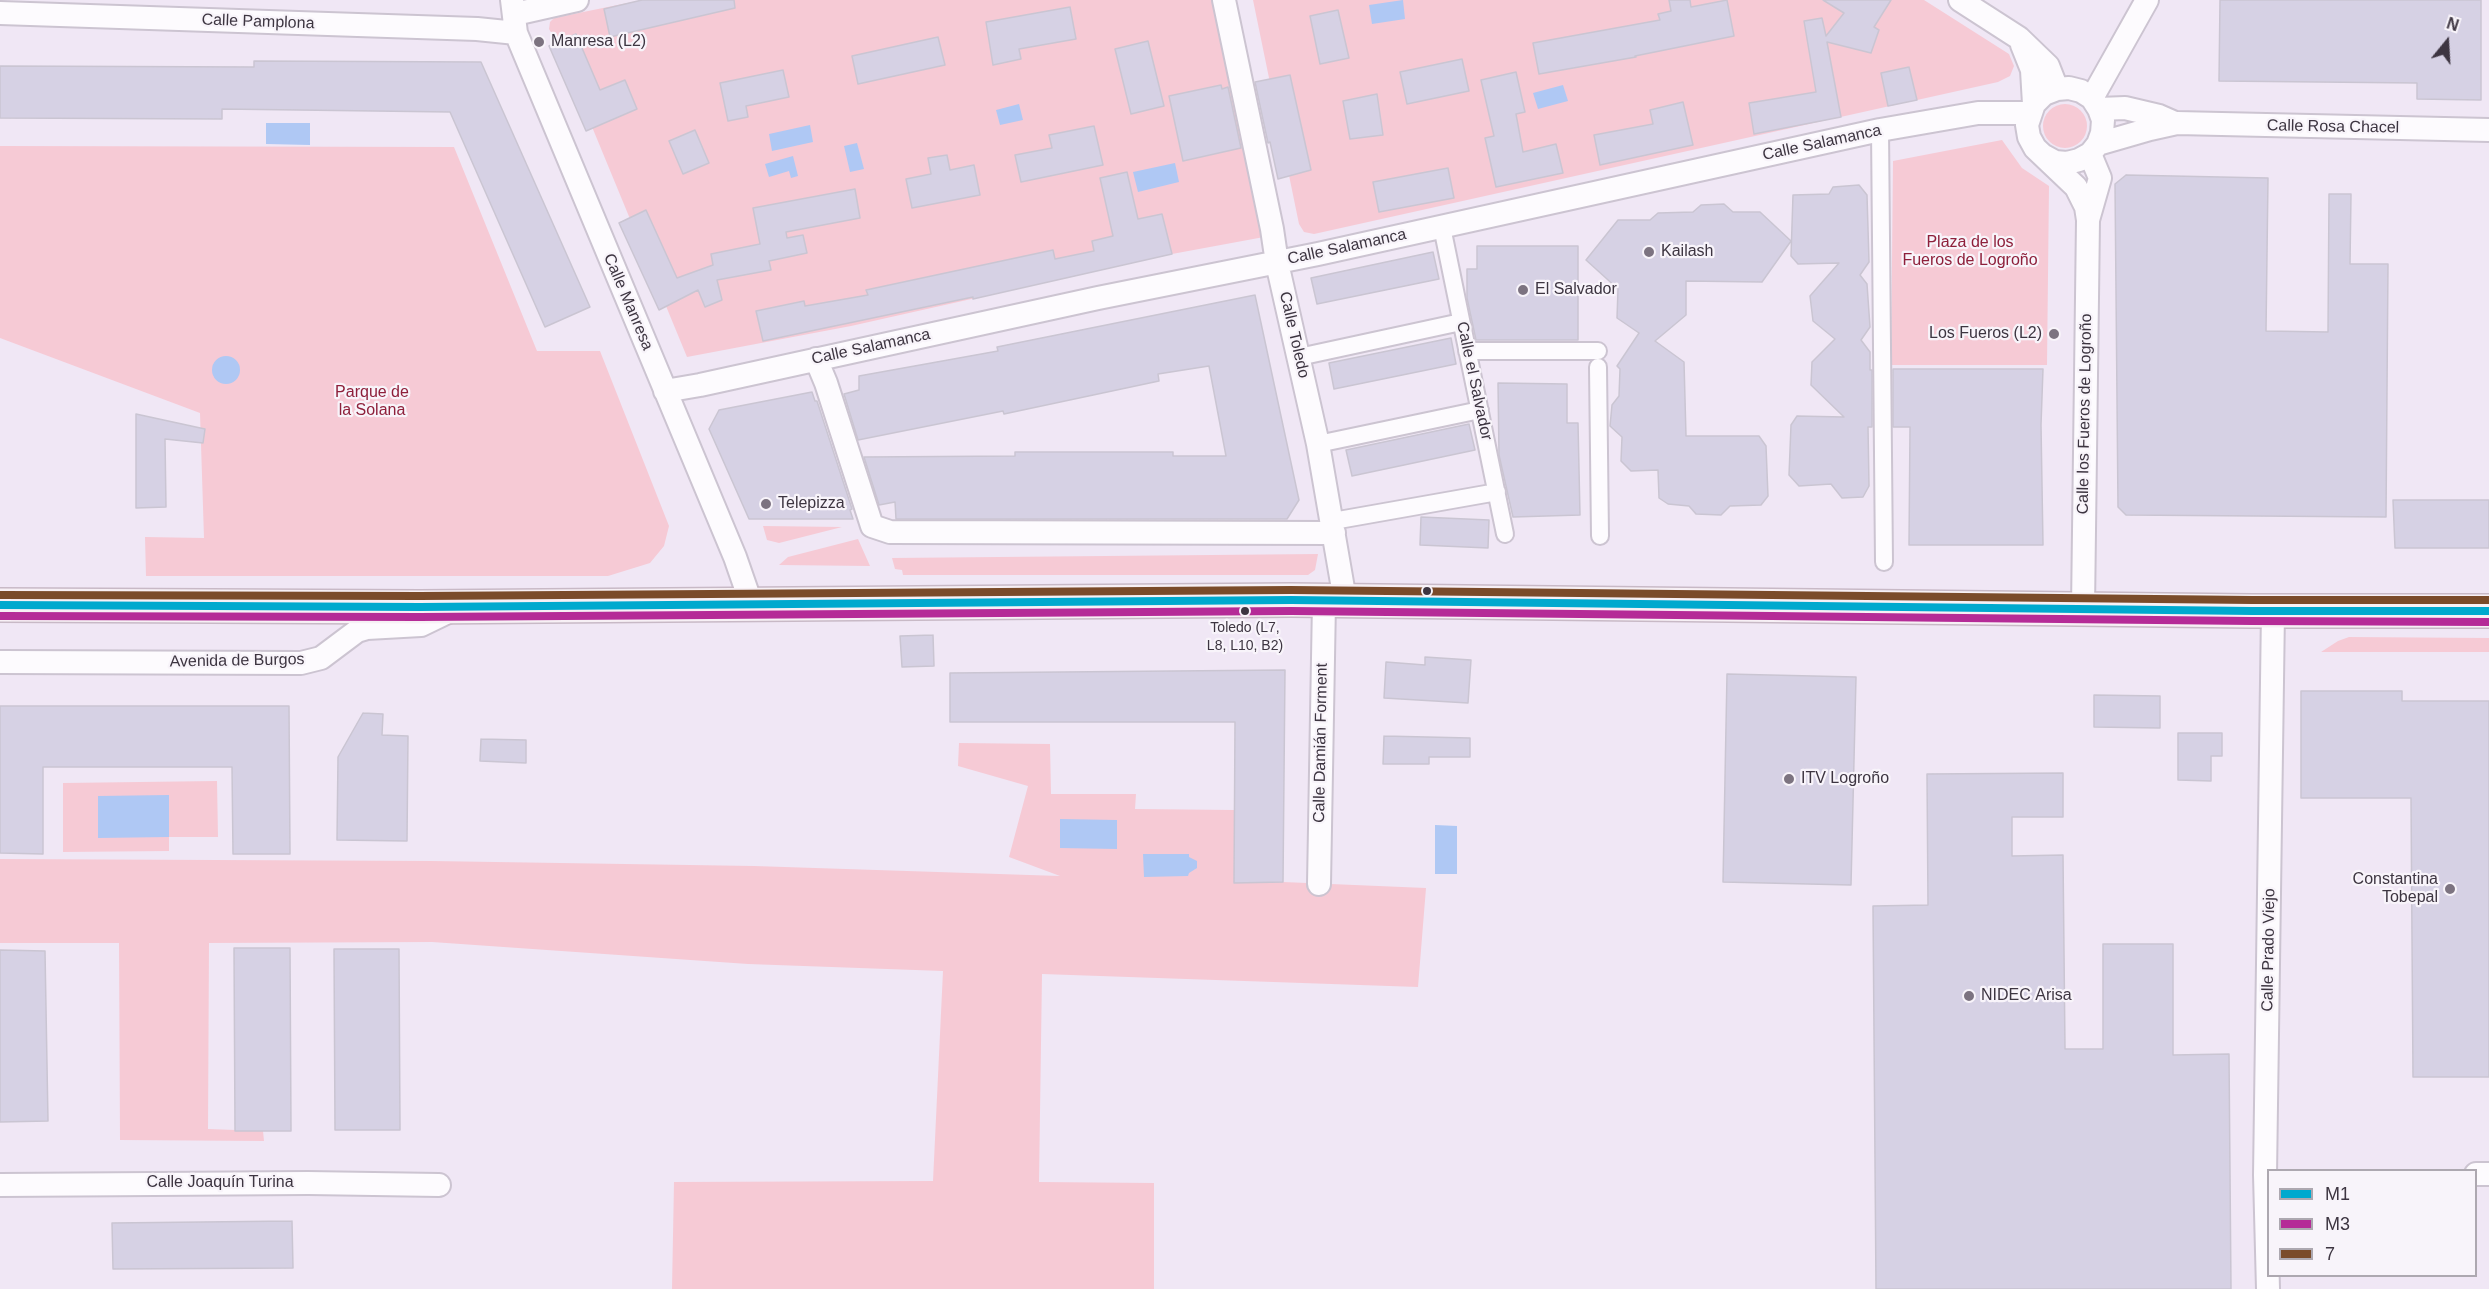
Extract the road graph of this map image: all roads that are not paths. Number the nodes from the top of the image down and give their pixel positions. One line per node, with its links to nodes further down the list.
1 (577, 0): 6 (street, Calle Pamplona)
2 (1224, 0): 19 (street, Calle Toledo)
3 (1960, 0): 7 (street)
4 (2147, 0): 8 (street)
5 (0, 13): 6 (street, Calle Pamplona)
6 (514, 15): 24 (street, Calle Manresa)
7 (2019, 38): 9 (street); 11 (street)
8 (2125, 38): 9 (street); 10 (street)
9 (2063, 88): 10 (street); 11 (street)
10 (2095, 104): 12 (street, Calle Rosa Chacel); 15 (street)
11 (2032, 109): 13 (street, Calle Salamanca); 16 (street)
12 (2177, 123): 14 (street, Calle Rosa Chacel); 15 (street, Calle Rosa Chacel)
13 (1880, 130): 18 (street, Calle Salamanca); 31 (street)
14 (2489, 130)
15 (2094, 149): 16 (street); 17 (street, Calle los Fueros de Logroño)
16 (2044, 156): 17 (street, Calle los Fueros de Logroño)
17 (2088, 220): 36 (street, Calle los Fueros de Logroño)
18 (1442, 227): 19 (street, Calle Salamanca); 20 (street, Calle el Salvador)
19 (1277, 262): 22 (street, Calle Toledo); 23 (street, Calle Salamanca)
20 (1461, 322): 21 (street, Calle el Salvador); 22 (street)
21 (1467, 351): 25 (street, Calle el Salvador); 30 (street)
22 (1299, 357): 26 (street, Calle Toledo)
23 (816, 359): 24 (street, Calle Salamanca); 28 (street)
24 (665, 391): 33 (street, Calle Manresa)
25 (1480, 410): 26 (street); 27 (street, Calle el Salvador)
26 (1318, 444): 28 (street, Calle Toledo)
27 (1497, 492): 28 (street); 29 (street, Calle el Salvador)
28 (1333, 527): 32 (street, Calle Toledo)
29 (1505, 534)
30 (1600, 536)
31 (1884, 562)
32 (1334, 601): 33 (main road, Avenida de Burgos); 36 (main road, Avenida de Burgos); 40 (street, Calle Damián Forment)
33 (751, 603): 35 (main road, Avenida de Burgos)
34 (0, 605): 35 (main road, Avenida de Burgos)
35 (459, 606): 39 (street, Avenida de Burgos)
36 (2083, 608): 37 (main road, Avenida de Burgos)
37 (2273, 611): 38 (main road, Avenida de Burgos); 41 (street, Calle Prado Viejo)
38 (2489, 611)
39 (0, 662)
40 (1319, 884)
41 (2267, 1169)
42 (0, 1185): 43 (street, Calle Joaquín Turina)
43 (440, 1185)

